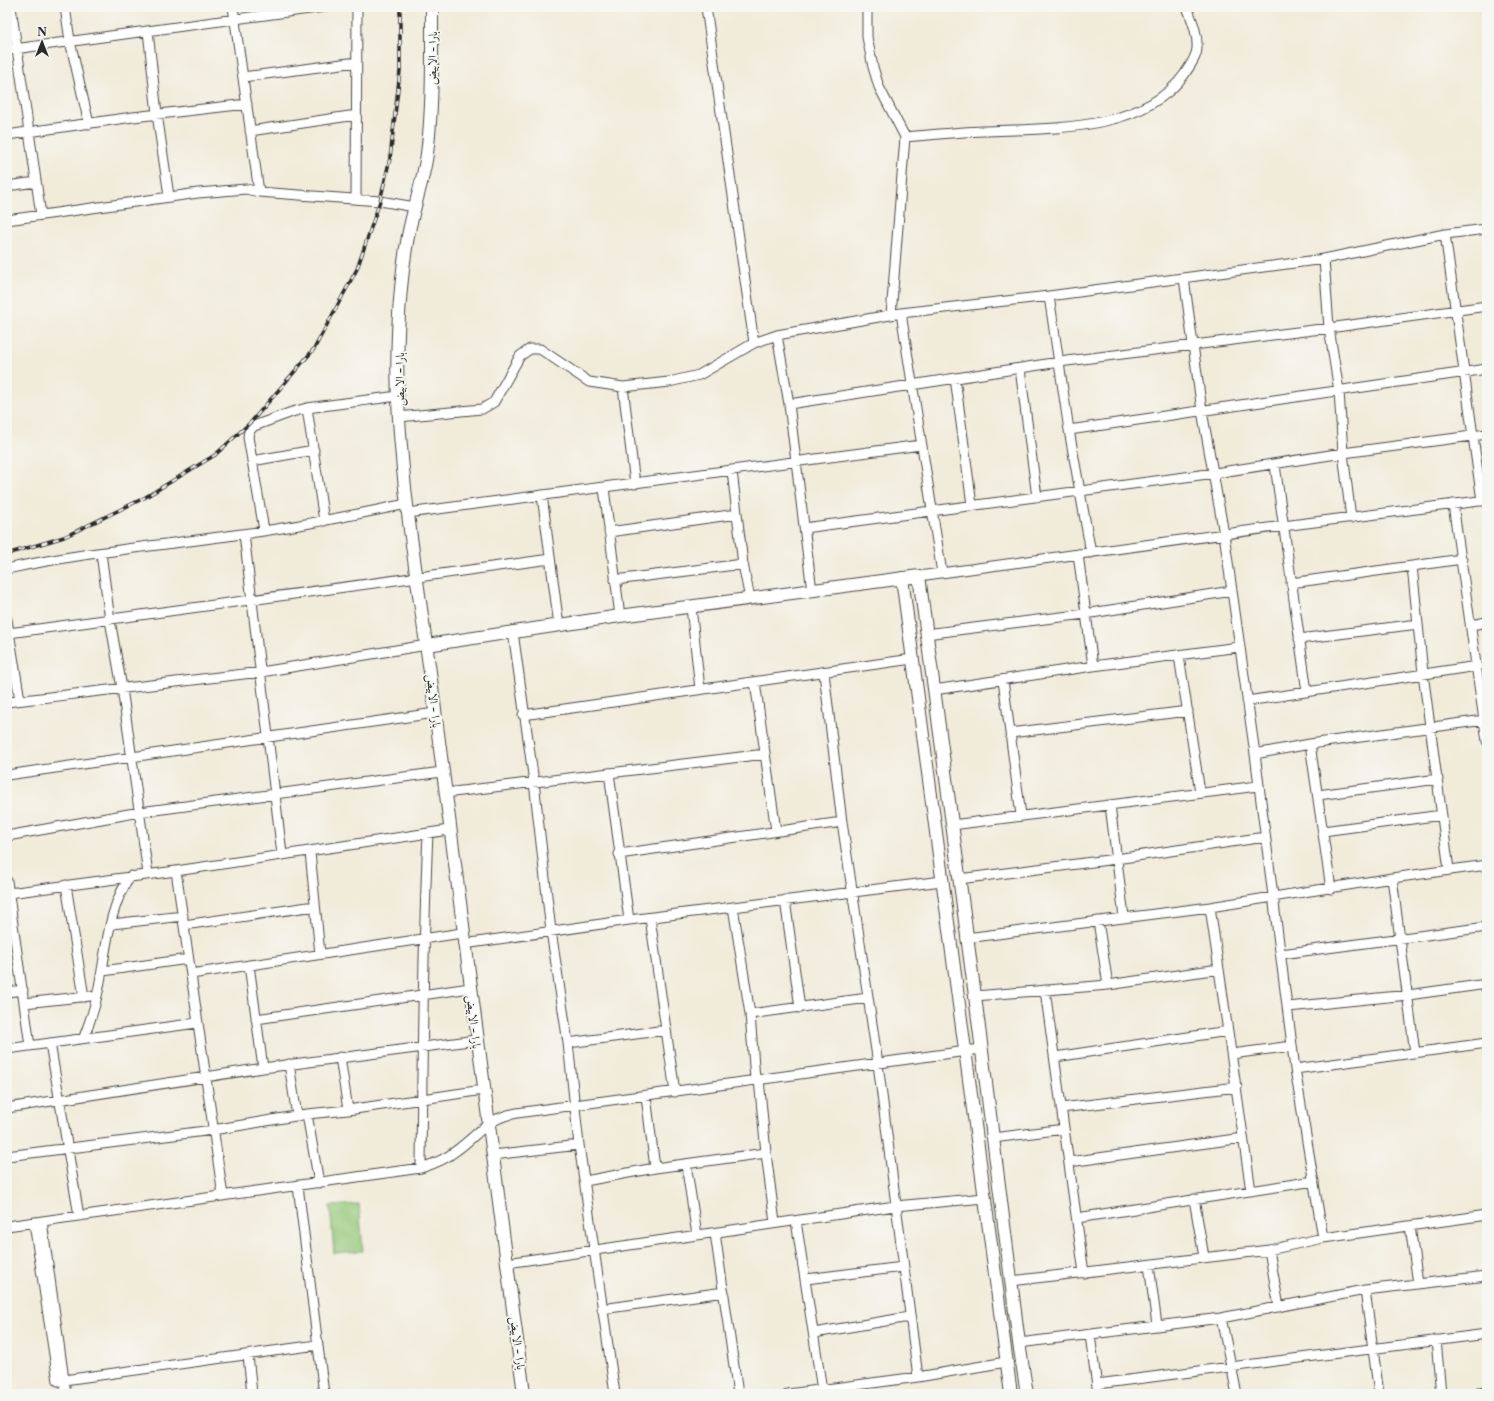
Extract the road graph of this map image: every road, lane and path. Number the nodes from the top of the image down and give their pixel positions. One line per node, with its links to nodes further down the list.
1 (10, 7): 13 (street)
2 (65, 7): 12 (street)
3 (233, 7): 10 (street)
4 (324, 7): 10 (street)
5 (357, 7): 14 (street)
6 (432, 7): 29 (main road, بارا - الابيض)
7 (706, 7): 43 (street)
8 (867, 7): 23 (street)
9 (1186, 7): 23 (street)
10 (235, 20): 11 (street); 15 (street)
11 (148, 31): 12 (street); 17 (street)
12 (70, 41): 13 (street); 19 (street)
13 (11, 49): 20 (street)
14 (357, 62): 15 (street); 18 (street)
15 (243, 77): 16 (street)
16 (247, 104): 17 (street); 21 (street)
17 (157, 114): 19 (street); 27 (street)
18 (356, 115): 21 (street); 28 (street)
19 (89, 124): 20 (street)
20 (29, 132): 22 (street); 24 (street)
21 (250, 132): 26 (street)
22 (7, 135)
23 (905, 137): 40 (street)
24 (36, 182): 25 (street); 30 (street)
25 (7, 186)
26 (259, 192): 27 (street); 28 (street)
27 (169, 196): 30 (street)
28 (356, 199): 29 (street)
29 (415, 207): 53 (main road, بارا - الابيض)
30 (41, 215): 31 (street)
31 (7, 220)
32 (1487, 229): 33 (street)
33 (1445, 234): 34 (street); 38 (street)
34 (1324, 259): 35 (street); 41 (street)
35 (1184, 278): 36 (street); 44 (street)
36 (1049, 296): 39 (street); 45 (street)
37 (1487, 306): 38 (street)
38 (1455, 310): 41 (street); 48 (street)
39 (901, 313): 40 (street); 50 (street)
40 (891, 315): 42 (street)
41 (1329, 328): 44 (street); 52 (street)
42 (777, 335): 43 (street); 54 (street)
43 (754, 343): 51 (street)
44 (1194, 346): 45 (street); 56 (street)
45 (1059, 362): 46 (street); 58 (street)
46 (1020, 369): 49 (street); 73 (street)
47 (1487, 369): 48 (street)
48 (1464, 372): 52 (street); 60 (street)
49 (955, 378): 50 (street); 76 (street)
50 (913, 383): 54 (street); 61 (street)
51 (623, 387): 57 (street); 69 (street)
52 (1339, 391): 56 (street); 63 (street)
53 (398, 396): 55 (street); 57 (main road, بارا - الابيض)
54 (789, 404): 65 (street)
55 (307, 408): 62 (street); 64 (street)
56 (1202, 411): 58 (street); 68 (street)
57 (398, 417): 77 (main road, بارا - الابيض)
58 (1069, 430): 71 (street)
59 (1487, 434): 60 (street)
60 (1473, 436): 63 (street); 74 (street)
61 (921, 445): 65 (street); 78 (street)
62 (314, 450): 64 (street); 81 (street)
63 (1343, 453): 66 (street); 80 (street)
64 (252, 461): 84 (street)
65 (797, 462): 67 (street); 83 (street)
66 (1275, 465): 68 (street); 82 (street)
67 (732, 471): 69 (street); 79 (street)
68 (1214, 473): 71 (street); 87 (street)
69 (635, 484): 70 (street)
70 (604, 488): 72 (street); 85 (street)
71 (1080, 491): 73 (street); 89 (street)
72 (542, 495): 77 (street); 91 (street)
73 (1037, 497): 76 (street)
74 (1485, 501): 75 (street)
75 (1453, 504): 80 (street); 92 (street)
76 (972, 505): 78 (street)
77 (407, 509): 81 (street); 98 (main road, بارا - الابيض)
78 (931, 510): 83 (street); 96 (street)
79 (737, 514): 85 (street); 93 (street)
80 (1351, 518): 82 (street)
81 (324, 521): 84 (street)
82 (1283, 526): 87 (street); 101 (street)
83 (804, 528): 102 (street)
84 (264, 530): 86 (street)
85 (609, 532): 100 (street)
86 (244, 534): 88 (street); 105 (street)
87 (1224, 534): 89 (street); 103 (street)
88 (101, 553): 95 (street); 110 (street)
89 (1091, 553): 90 (street)
90 (1078, 554): 96 (street); 107 (street)
91 (550, 559): 98 (street); 114 (street)
92 (1462, 559): 94 (street); 113 (street)
93 (743, 564): 100 (street); 104 (street)
94 (1412, 566): 101 (street); 112 (street)
95 (7, 569)
96 (942, 573): 97 (street)
97 (919, 576): 99 (main road); 117 (main road)
98 (417, 577): 105 (street); 119 (main road, بارا - الابيض)
99 (902, 578): 102 (main road); 122 (main road)
100 (615, 580): 108 (street)
101 (1291, 583): 118 (street)
102 (812, 590): 104 (main road)
103 (1232, 591): 107 (street); 120 (street)
104 (750, 599): 106 (main road)
105 (252, 600): 110 (street); 125 (street)
106 (691, 607): 108 (main road); 131 (street)
107 (1085, 614): 117 (street); 123 (street)
108 (620, 616): 114 (main road)
109 (7, 620): 116 (street)
110 (110, 620): 116 (street); 130 (street)
111 (1487, 622): 113 (street)
112 (1418, 624): 118 (street); 127 (street)
113 (1471, 624): 124 (street)
114 (559, 626): 115 (main road)
115 (513, 632): 119 (main road); 139 (street)
116 (9, 633): 134 (street)
117 (926, 634): 132 (main road)
118 (1299, 640): 133 (street)
119 (427, 645): 125 (street); 138 (main road, بارا - الابيض)
120 (1239, 647): 121 (street); 135 (street)
121 (1179, 656): 123 (street); 137 (street)
122 (912, 659): 126 (street); 182 (main road)
123 (1093, 666): 128 (street)
124 (1477, 666): 127 (street); 140 (street)
125 (261, 672): 130 (street); 143 (street)
126 (824, 673): 129 (street); 163 (street)
127 (1423, 673): 133 (street); 141 (street)
128 (1003, 680): 132 (street); 142 (street)
129 (755, 682): 131 (street); 146 (street)
130 (122, 688): 134 (street); 148 (street)
131 (700, 689): 139 (street)
132 (934, 690): 164 (main road)
133 (1307, 692): 135 (street)
134 (20, 700): 136 (street)
135 (1247, 701): 147 (street)
136 (7, 702)
137 (1188, 711): 142 (street); 155 (street)
138 (435, 713): 143 (street); 149 (main road, بارا - الابيض)
139 (523, 715): 153 (street)
140 (1484, 720): 141 (street); 144 (street)
141 (1431, 727): 145 (street); 152 (street)
142 (1010, 733): 161 (street)
143 (269, 737): 148 (street); 157 (street)
144 (1487, 741)
145 (1310, 744): 147 (street); 158 (street)
146 (765, 754): 150 (street); 166 (street)
147 (1255, 754): 154 (street)
148 (132, 758): 151 (street); 160 (street)
149 (442, 772): 156 (main road, بارا - الابيض); 157 (street)
150 (609, 773): 153 (street); 173 (street)
151 (7, 775)
152 (1438, 778): 158 (street); 162 (street)
153 (534, 782): 156 (street); 200 (street)
154 (1258, 786): 155 (street); 170 (street)
155 (1200, 792): 159 (street)
156 (445, 793): 165 (main road, بارا - الابيض)
157 (276, 794): 160 (street); 172 (street)
158 (1318, 795): 167 (street)
159 (1110, 805): 161 (street); 174 (street)
160 (140, 812): 169 (street); 178 (street)
161 (1022, 815): 164 (street)
162 (1442, 815): 167 (street); 176 (street)
163 (842, 822): 166 (street); 186 (street)
164 (952, 825): 181 (main road)
165 (449, 830): 168 (street); 204 (main road, بارا - الابيض)
166 (776, 831): 173 (street)
167 (1323, 831): 185 (street)
168 (428, 833): 171 (street); 203 (street)
169 (7, 836)
170 (1265, 837): 174 (street); 188 (street)
171 (310, 852): 172 (street); 190 (street)
172 (282, 854): 177 (street)
173 (619, 854): 195 (street)
174 (1116, 859): 181 (street); 193 (street)
175 (1487, 865): 176 (street)
176 (1449, 870): 180 (street)
177 (176, 871): 178 (street); 196 (street)
178 (148, 874): 179 (street)
179 (131, 876): 184 (street); 198 (street)
180 (1392, 878): 185 (street); 202 (street)
181 (959, 879): 201 (main road)
182 (942, 880): 186 (street); 243 (main road)
183 (7, 881): 187 (street)
184 (66, 885): 187 (street); 223 (street)
185 (1331, 889): 188 (street)
186 (852, 892): 189 (street); 224 (street)
187 (9, 893): 205 (street)
188 (1272, 897): 192 (street); 207 (street)
189 (785, 900): 191 (street); 227 (street)
190 (315, 906): 196 (street); 206 (street)
191 (733, 907): 194 (street); 228 (street)
192 (1210, 907): 193 (street); 210 (street)
193 (1124, 917): 197 (street)
194 (650, 918): 195 (street); 231 (street)
195 (629, 920): 200 (street)
196 (183, 921): 198 (street); 208 (street)
197 (1098, 921): 201 (street); 214 (street)
198 (112, 924): 211 (street)
199 (1487, 927): 202 (street)
200 (551, 931): 204 (street); 236 (street)
201 (966, 938): 222 (main road)
202 (1400, 938): 207 (street); 220 (street)
203 (423, 939): 204 (street); 206 (street); 219 (street)
204 (463, 939): 215 (main road, بارا - الابيض)
205 (12, 942): 216 (street)
206 (320, 954): 209 (street)
207 (1281, 954): 226 (street)
208 (188, 959): 211 (street); 212 (street)
209 (249, 965): 212 (street); 229 (street)
210 (1219, 969): 214 (street); 232 (street)
211 (102, 971): 221 (street)
212 (191, 974): 230 (street)
213 (1487, 984): 220 (street)
214 (1108, 985): 217 (street)
215 (470, 988): 219 (street); 234 (main road, بارا - الابيض)
216 (23, 990): 218 (street); 225 (street)
217 (1045, 990): 222 (street); 247 (street)
218 (7, 992)
219 (424, 995): 229 (street); 239 (street)
220 (1408, 995): 226 (street); 244 (street)
221 (98, 996): 223 (street); 233 (street)
222 (976, 996): 242 (main road)
223 (84, 997): 225 (street)
224 (868, 998): 227 (street); 249 (street)
225 (24, 1003): 238 (street)
226 (1288, 1007): 240 (street)
227 (800, 1008): 228 (street)
228 (750, 1014): 253 (street)
229 (256, 1019): 250 (street)
230 (197, 1023): 233 (street); 252 (street)
231 (666, 1030): 236 (street); 256 (street)
232 (1228, 1031): 245 (street); 247 (street)
233 (84, 1038): 235 (street)
234 (477, 1040): 239 (street); 255 (main road, بارا - الابيض)
235 (50, 1043): 238 (street); 259 (street)
236 (568, 1043): 260 (street)
237 (1487, 1043): 244 (street)
238 (30, 1046): 241 (street)
239 (422, 1046): 246 (street); 258 (street)
240 (1292, 1046): 245 (street); 251 (street)
241 (7, 1049)
242 (981, 1049): 243 (street); 269 (main road)
243 (966, 1051): 249 (street); 286 (main road)
244 (1416, 1052): 251 (street)
245 (1232, 1054): 254 (street)
246 (340, 1057): 248 (street); 263 (street)
247 (1055, 1057): 262 (street)
248 (289, 1064): 250 (street); 265 (street)
249 (878, 1064): 253 (street); 288 (street)
250 (263, 1068): 252 (street)
251 (1295, 1070): 281 (street)
252 (205, 1078): 259 (street); 267 (street)
253 (757, 1079): 256 (street); 273 (street)
254 (1237, 1087): 262 (street); 270 (street)
255 (483, 1090): 258 (street); 266 (main road, بارا - الابيض)
256 (675, 1092): 257 (street)
257 (646, 1096): 260 (street); 279 (street)
258 (422, 1098): 263 (street); 278 (street)
259 (58, 1100): 261 (street); 272 (street)
260 (574, 1104): 266 (street); 271 (street)
261 (7, 1108)
262 (1061, 1108): 268 (street)
263 (348, 1110): 264 (street)
264 (307, 1114): 265 (street); 282 (street)
265 (297, 1116): 267 (street)
266 (488, 1123): 274 (main road, بارا - الابيض); 278 (street)
267 (213, 1130): 272 (street); 285 (street)
268 (1064, 1130): 269 (street); 276 (street)
269 (993, 1138): 309 (main road)
270 (1243, 1138): 276 (street); 284 (street)
271 (579, 1145): 274 (street); 280 (street)
272 (66, 1148): 275 (street); 290 (street)
273 (766, 1153): 277 (street); 294 (street)
274 (493, 1155): 303 (main road, بارا - الابيض)
275 (7, 1156)
276 (1069, 1162): 291 (street)
277 (686, 1164): 279 (street); 298 (street)
278 (421, 1168): 282 (street)
279 (655, 1168): 280 (street)
280 (585, 1181): 300 (street)
281 (1314, 1181): 284 (street); 299 (street)
282 (319, 1183): 283 (street)
283 (298, 1186): 285 (street); 323 (street)
284 (1251, 1191): 287 (street)
285 (223, 1196): 290 (street)
286 (984, 1198): 288 (street); 326 (main road)
287 (1194, 1199): 291 (street); 302 (street)
288 (895, 1206): 292 (street); 305 (street)
289 (1487, 1215): 296 (street)
290 (79, 1216): 293 (street)
291 (1077, 1218): 306 (street)
292 (796, 1221): 294 (street); 308 (street)
293 (38, 1222): 295 (street); 329 (street); 334 (street)
294 (775, 1223): 297 (street)
295 (7, 1226)
296 (1410, 1226): 299 (street); 310 (street)
297 (715, 1233): 298 (street); 312 (street)
298 (697, 1235): 300 (street)
299 (1323, 1238): 301 (street)
300 (594, 1250): 303 (street); 314 (street)
301 (1270, 1250): 302 (street); 313 (street)
302 (1204, 1258): 304 (street)
303 (507, 1263): 338 (main road, بارا - الابيض)
304 (1149, 1265): 306 (street); 317 (street)
305 (903, 1267): 308 (street); 315 (street)
306 (1084, 1272): 309 (street)
307 (1487, 1276): 310 (street)
308 (806, 1279): 318 (street)
309 (1011, 1281): 322 (main road)
310 (1418, 1284): 311 (street)
311 (1365, 1290): 313 (street); 324 (street)
312 (724, 1292): 314 (street); 340 (street)
313 (1279, 1307): 316 (street)
314 (602, 1309): 339 (street)
315 (909, 1317): 318 (street); 328 (street)
316 (1222, 1318): 317 (street); 327 (street)
317 (1158, 1325): 320 (street)
318 (814, 1334): 331 (street)
319 (1487, 1334): 321 (street)
320 (1090, 1335): 322 (street); 330 (street)
321 (1436, 1340): 324 (street); 347 (street)
322 (1019, 1343): 343 (main road)
323 (317, 1345): 325 (street); 337 (street)
324 (1374, 1348): 327 (street); 346 (street)
325 (248, 1355): 329 (street); 336 (street)
326 (1006, 1362): 328 (street); 342 (main road)
327 (1232, 1367): 330 (street); 345 (street)
328 (918, 1377): 332 (street)
329 (64, 1380): 335 (street)
330 (1097, 1384): 344 (street)
331 (822, 1390): 332 (street); 341 (street)
332 (840, 1391)
333 (1487, 1392): 348 (street)
334 (60, 1394)
335 (66, 1394)
336 (252, 1394)
337 (324, 1394)
338 (524, 1394)
339 (615, 1394)
340 (738, 1394)
341 (788, 1394)
342 (1011, 1394)
343 (1027, 1394)
344 (1098, 1394)
345 (1237, 1394)
346 (1380, 1394)
347 (1441, 1394)
348 (1472, 1394)

